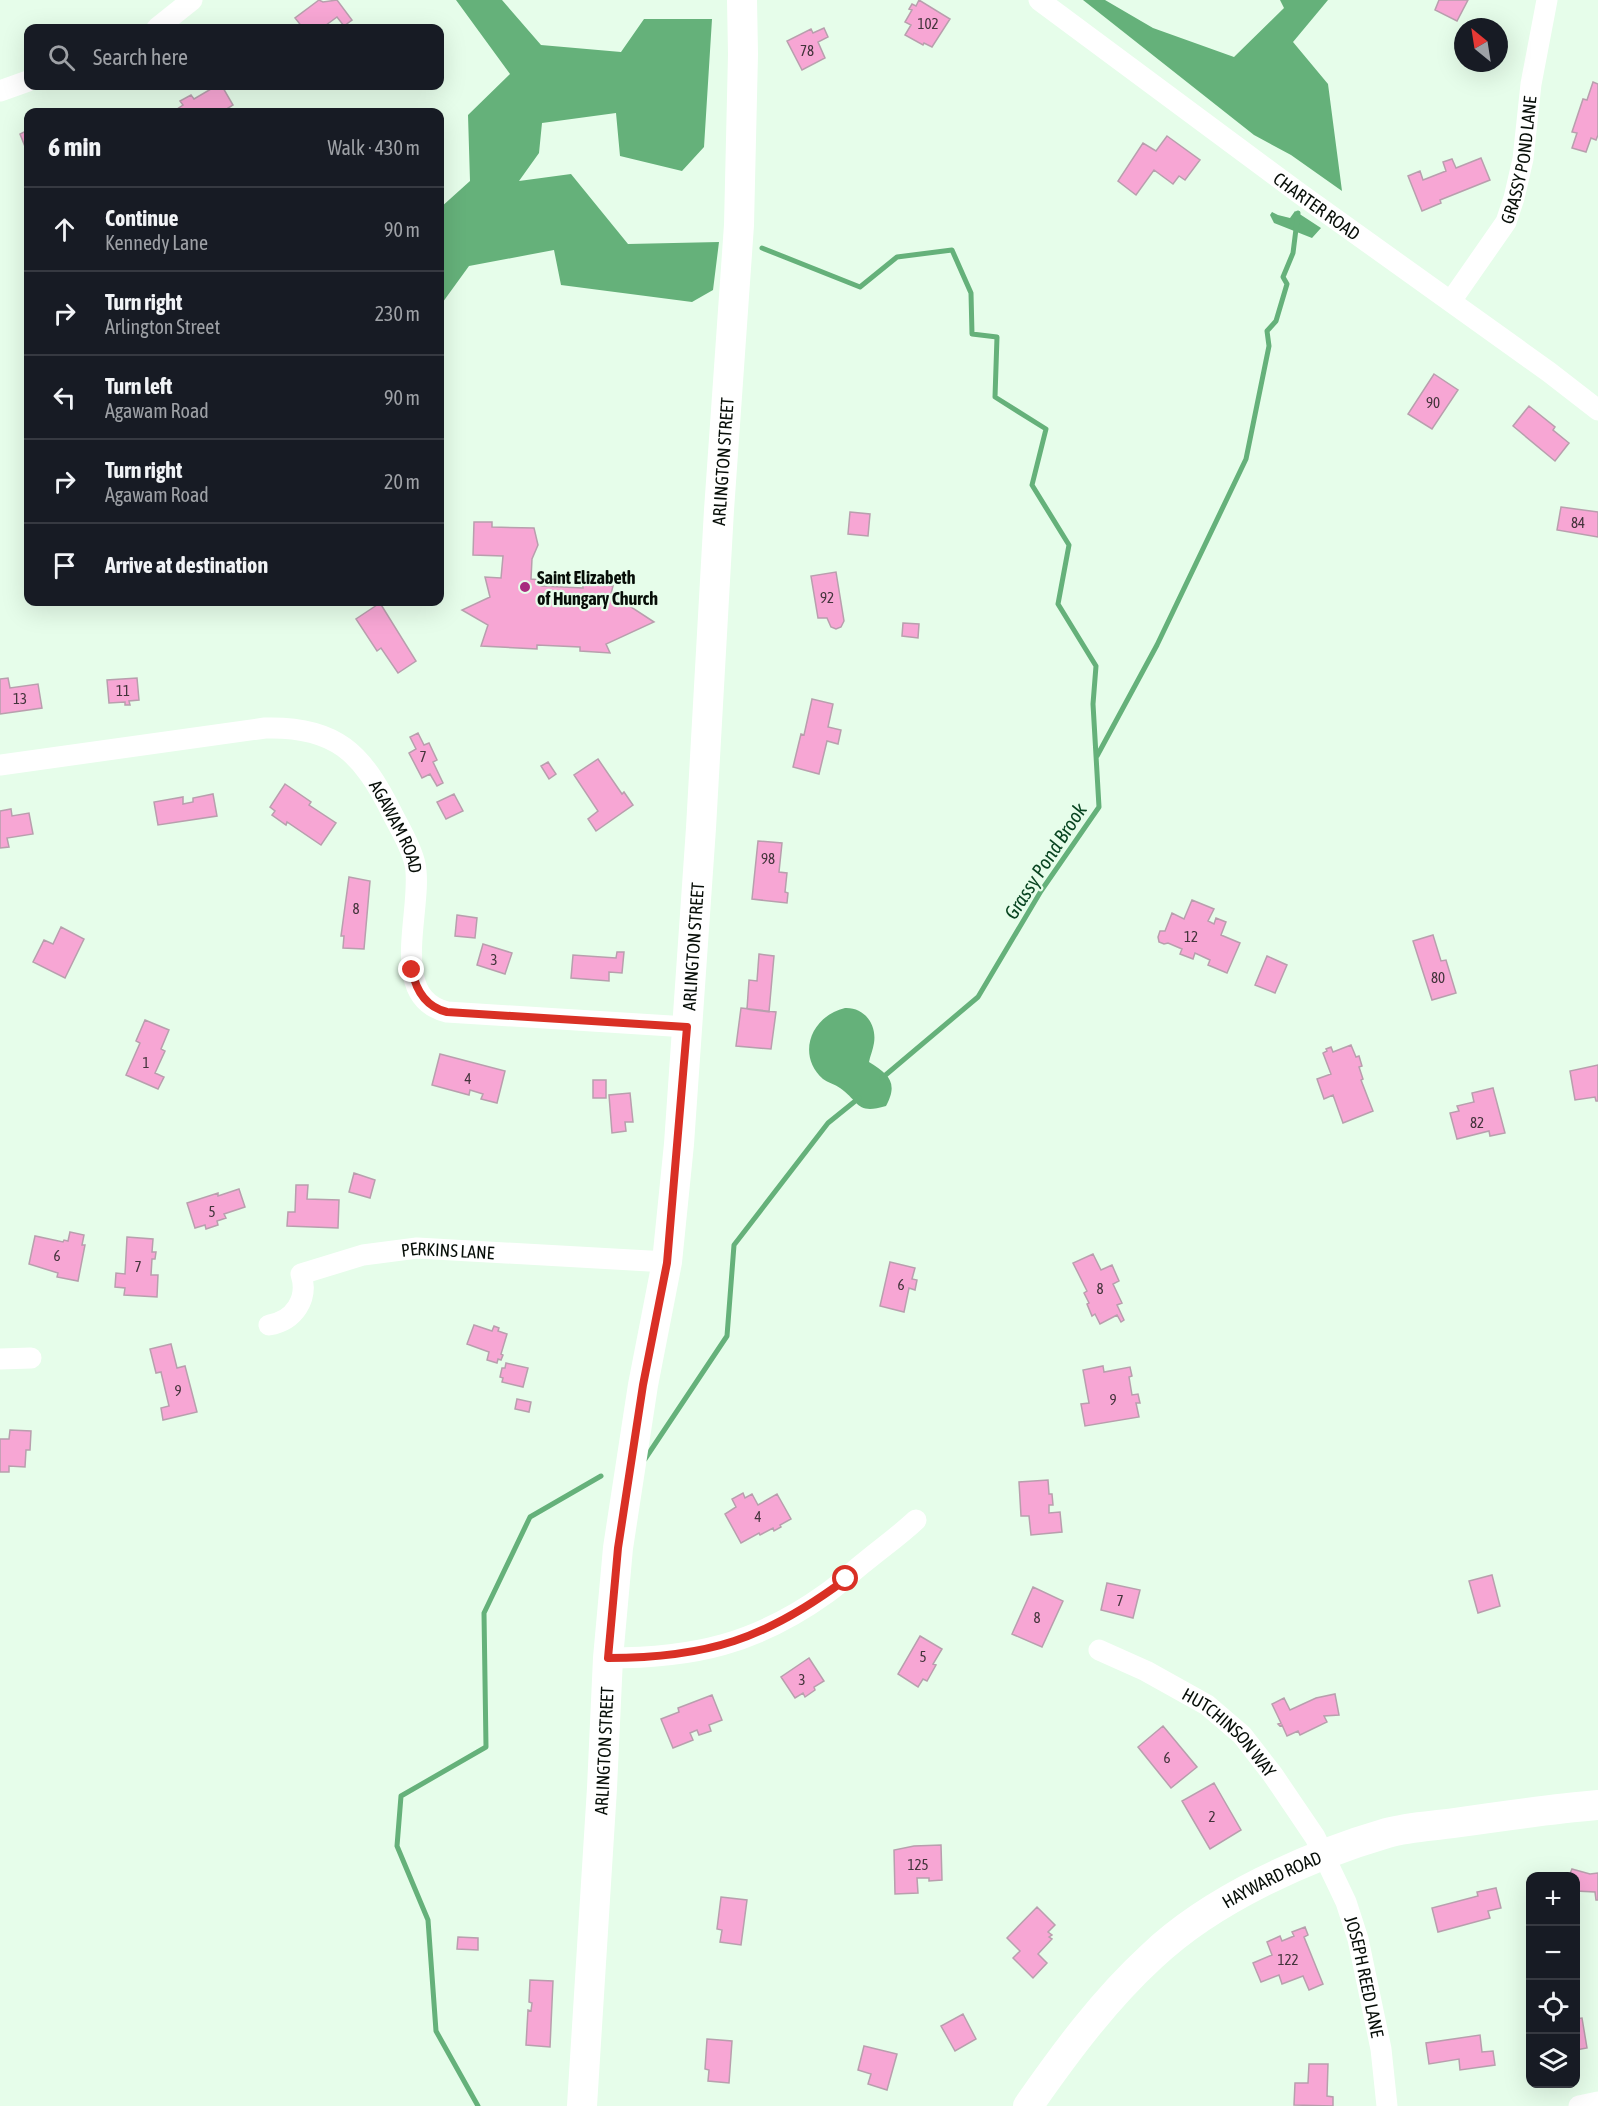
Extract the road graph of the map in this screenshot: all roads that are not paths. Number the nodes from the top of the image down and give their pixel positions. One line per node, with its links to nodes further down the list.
1 (192, 0): 5 (street)
2 (742, 0): 11 (street, ARLINGTON STREET)
3 (1039, 0): 8 (street, CHARTER ROAD)
4 (1547, 0): 8 (street, GRASSY POND LANE)
5 (162, 24)
6 (24, 82): 7 (street)
7 (0, 91)
8 (1450, 301): 9 (street, CHARTER ROAD)
9 (1598, 410)
10 (0, 765): 11 (street, AGAWAM ROAD)
11 (687, 1027): 12 (street, ARLINGTON STREET)
12 (667, 1263): 13 (street, PERKINS LANE); 18 (street, ARLINGTON STREET)
13 (269, 1325)
14 (31, 1358): 15 (street)
15 (0, 1359)
16 (916, 1520): 18 (street)
17 (1099, 1650): 20 (street, HUTCHINSON WAY)
18 (608, 1658): 22 (street, ARLINGTON STREET)
19 (1598, 1805): 20 (street, HAYWARD ROAD)
20 (1324, 1854): 23 (street, HAYWARD ROAD); 24 (street, JOSEPH REED LANE)
21 (1598, 2102): 25 (street)
22 (582, 2106)
23 (1028, 2106)
24 (1387, 2106)
25 (1579, 2106)

